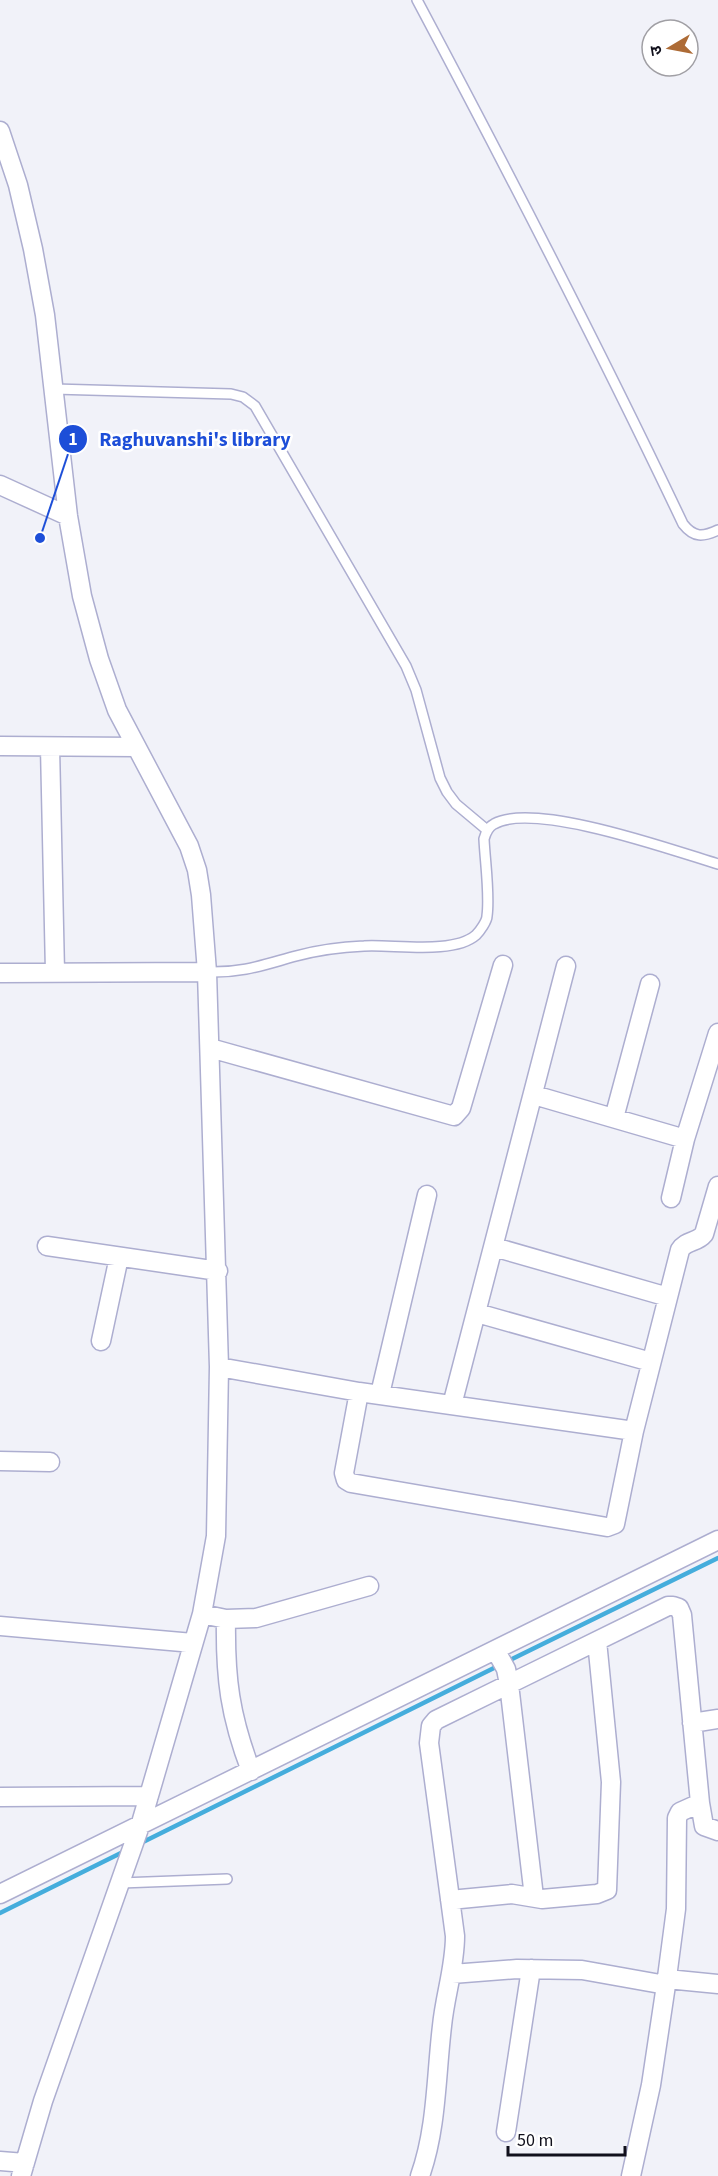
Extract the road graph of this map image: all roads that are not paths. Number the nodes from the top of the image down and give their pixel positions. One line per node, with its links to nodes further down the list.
1 (417, 0): 6 (lane)
2 (0, 131): 3 (street)
3 (54, 389): 5 (street); 10 (lane)
4 (0, 485): 5 (street)
5 (68, 516): 9 (street)
6 (718, 530)
7 (0, 747): 8 (street)
8 (50, 747): 9 (street); 14 (street)
9 (136, 747): 15 (street)
10 (487, 830): 11 (lane); 15 (lane)
11 (718, 864)
12 (503, 964): 19 (street)
13 (566, 966): 20 (street)
14 (55, 972): 15 (street); 16 (street)
15 (207, 972): 19 (street)
16 (0, 973)
17 (650, 984): 21 (street)
18 (718, 1033): 22 (street)
19 (210, 1048): 29 (street)
20 (534, 1095): 21 (street); 27 (street)
21 (615, 1118): 22 (street)
22 (685, 1139): 25 (street)
23 (718, 1186): 30 (street)
24 (427, 1196): 36 (street)
25 (671, 1198)
26 (47, 1246): 28 (street)
27 (494, 1247): 30 (street); 31 (street)
28 (119, 1257): 29 (street); 32 (street)
29 (218, 1271): 34 (street)
30 (668, 1297): 33 (street)
31 (477, 1313): 33 (street); 37 (street)
32 (101, 1341)
33 (651, 1362): 38 (street)
34 (219, 1366): 35 (street); 43 (street)
35 (359, 1392): 36 (street); 38 (street)
36 (380, 1395): 37 (street)
37 (452, 1405): 38 (street)
38 (634, 1431)
39 (0, 1461): 40 (street)
40 (50, 1462)
41 (718, 1540): 48 (street)
42 (369, 1586): 44 (street)
43 (202, 1614): 44 (street); 47 (street)
44 (226, 1619): 51 (street)
45 (0, 1626): 47 (street)
46 (597, 1641): 48 (street); 50 (street); 60 (street)
47 (193, 1643): 52 (street)
48 (503, 1666): 51 (street); 60 (street); 61 (street)
49 (718, 1719): 50 (street)
50 (692, 1723): 54 (street)
51 (251, 1771): 55 (street)
52 (148, 1796): 53 (street); 55 (street)
53 (0, 1797)
54 (700, 1803): 56 (street); 64 (street)
55 (139, 1828): 57 (street); 59 (street)
56 (718, 1831)
57 (123, 1877): 58 (lane); 68 (street)
58 (227, 1879)
59 (0, 1893)
60 (534, 1897): 61 (street)
61 (450, 1900): 63 (street)
62 (531, 1969): 63 (street); 64 (street); 66 (street)
63 (452, 1974): 69 (street)
64 (667, 1982): 65 (street); 70 (street)
65 (718, 1984)
66 (506, 2132)
67 (0, 2161): 68 (street)
68 (23, 2169)
69 (420, 2176)
70 (632, 2176)

